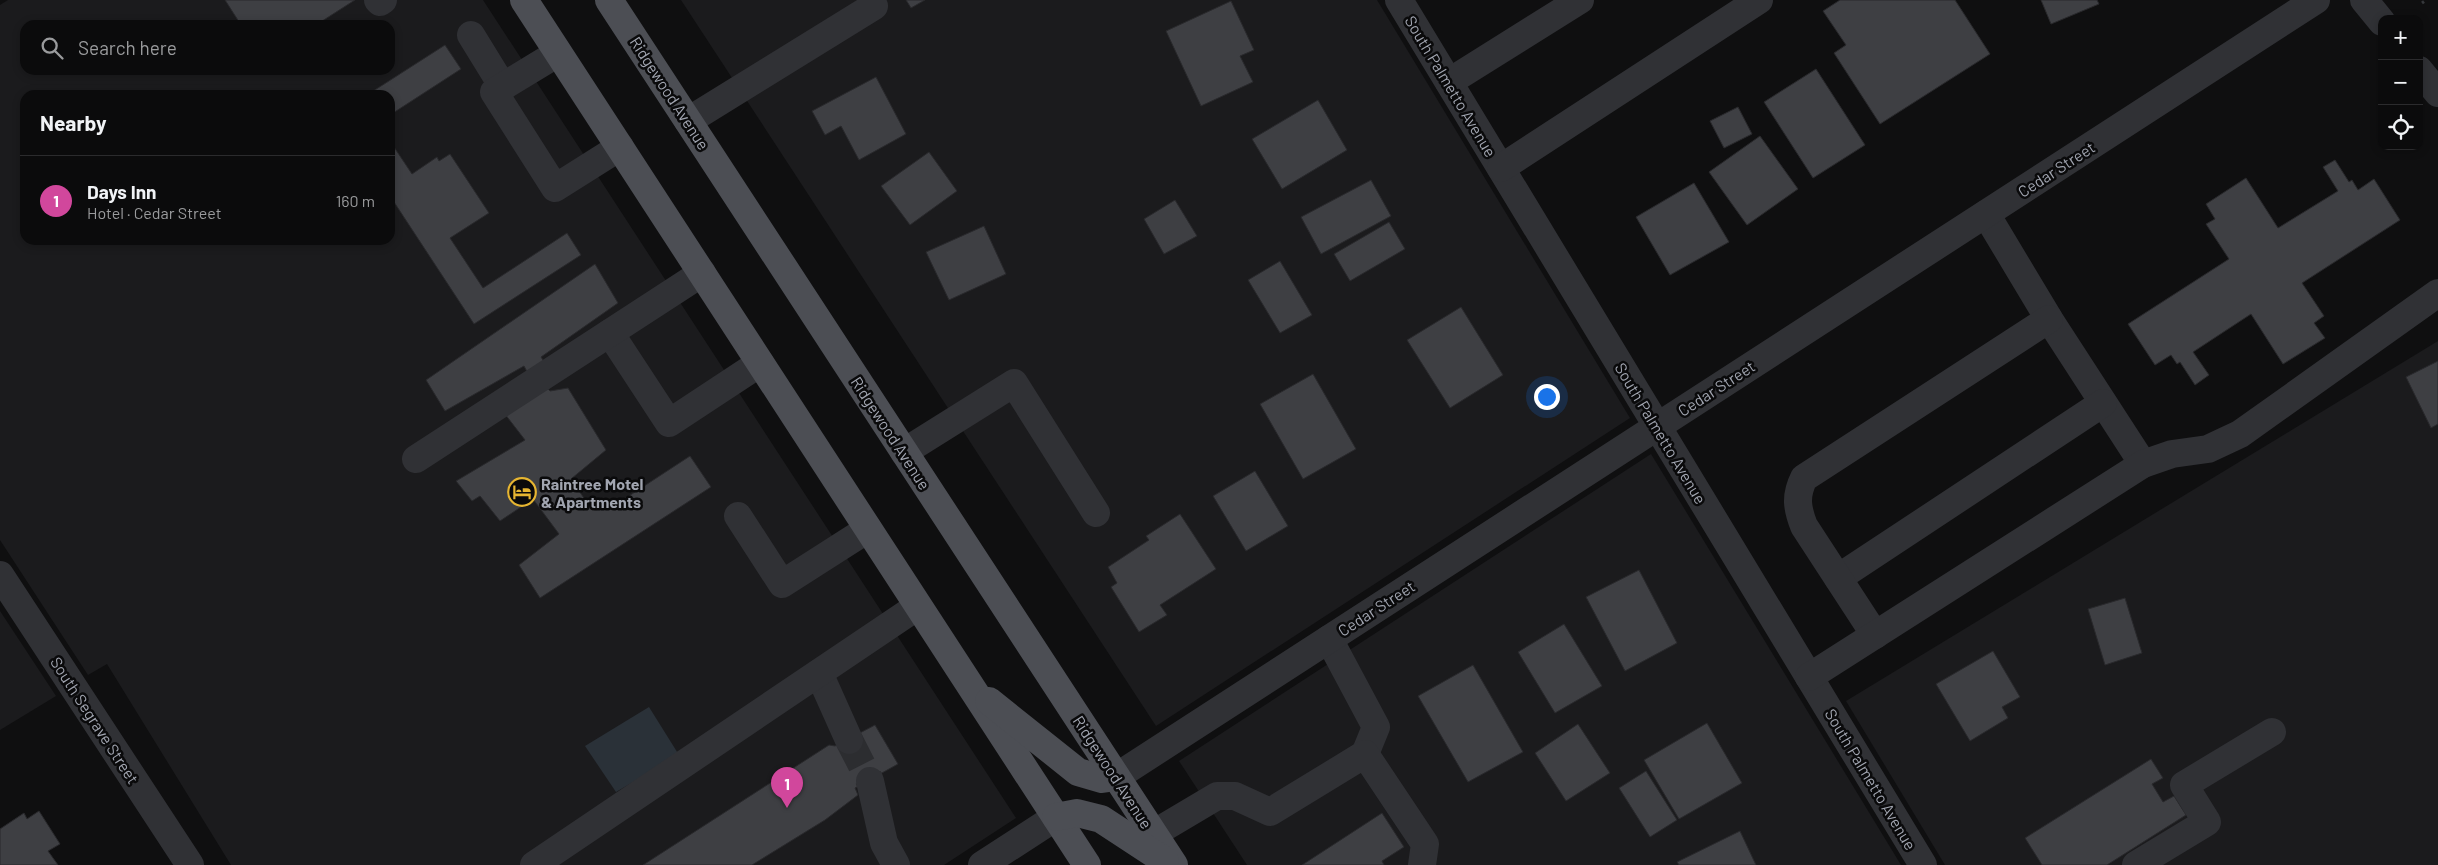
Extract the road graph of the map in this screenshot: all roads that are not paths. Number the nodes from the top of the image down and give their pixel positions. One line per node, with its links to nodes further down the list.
1 (378, 0): 2 (street)
2 (383, 0)
3 (524, 0): 13 (main road)
4 (609, 0): 18 (main road, Ridgewood Avenue)
5 (1399, 0): 15 (street, South Palmetto Avenue)
6 (1580, 0): 15 (street)
7 (1759, 0): 20 (street)
8 (2316, 0): 21 (street, Cedar Street)
9 (2364, 0): 11 (street)
10 (874, 6): 18 (street)
11 (2378, 17)
12 (471, 35): 16 (street)
13 (558, 52): 16 (street); 19 (main road)
14 (2423, 75): 17 (street)
15 (1449, 82): 20 (street, South Palmetto Avenue)
16 (503, 87): 19 (street)
17 (2438, 93)
18 (688, 121): 29 (main road, Ridgewood Avenue)
19 (620, 148): 22 (main road)
20 (1501, 168): 28 (street, South Palmetto Avenue)
21 (1986, 214): 24 (street); 28 (street, Cedar Street)
22 (702, 273): 25 (street); 26 (main road)
23 (2438, 293): 31 (street)
24 (2049, 319): 27 (street); 36 (street)
25 (610, 333): 26 (street); 30 (street)
26 (760, 363): 34 (main road)
27 (2103, 403): 31 (street); 36 (street)
28 (1656, 426): 39 (street, Cedar Street); 41 (street, South Palmetto Avenue)
29 (904, 452): 32 (street); 46 (main road, Ridgewood Avenue)
30 (416, 460)
31 (2143, 464): 38 (street)
32 (1096, 513)
33 (738, 516): 34 (street)
34 (868, 529): 37 (main road)
35 (0, 575): 50 (street, South Segrave Street)
36 (1838, 578): 38 (street)
37 (918, 606): 40 (street); 42 (main road)
38 (1875, 635): 41 (street)
39 (1329, 639): 45 (street); 46 (street, Cedar Street)
40 (819, 673): 44 (street); 51 (street)
41 (1809, 677): 57 (street, South Palmetto Avenue)
42 (970, 686): 46 (main road); 48 (main road)
43 (2272, 732): 58 (street)
44 (850, 740)
45 (1365, 754): 49 (street); 56 (street)
46 (1116, 777): 49 (main road, Ridgewood Avenue)
47 (870, 781): 52 (street)
48 (1056, 816): 53 (street); 54 (main road); 55 (main road)
49 (1153, 834): 55 (main road, Ridgewood Avenue)
50 (190, 865)
51 (534, 865)
52 (896, 865)
53 (982, 865)
54 (1087, 865)
55 (1172, 865)
56 (1422, 865)
57 (1923, 865)
58 (2136, 865)

